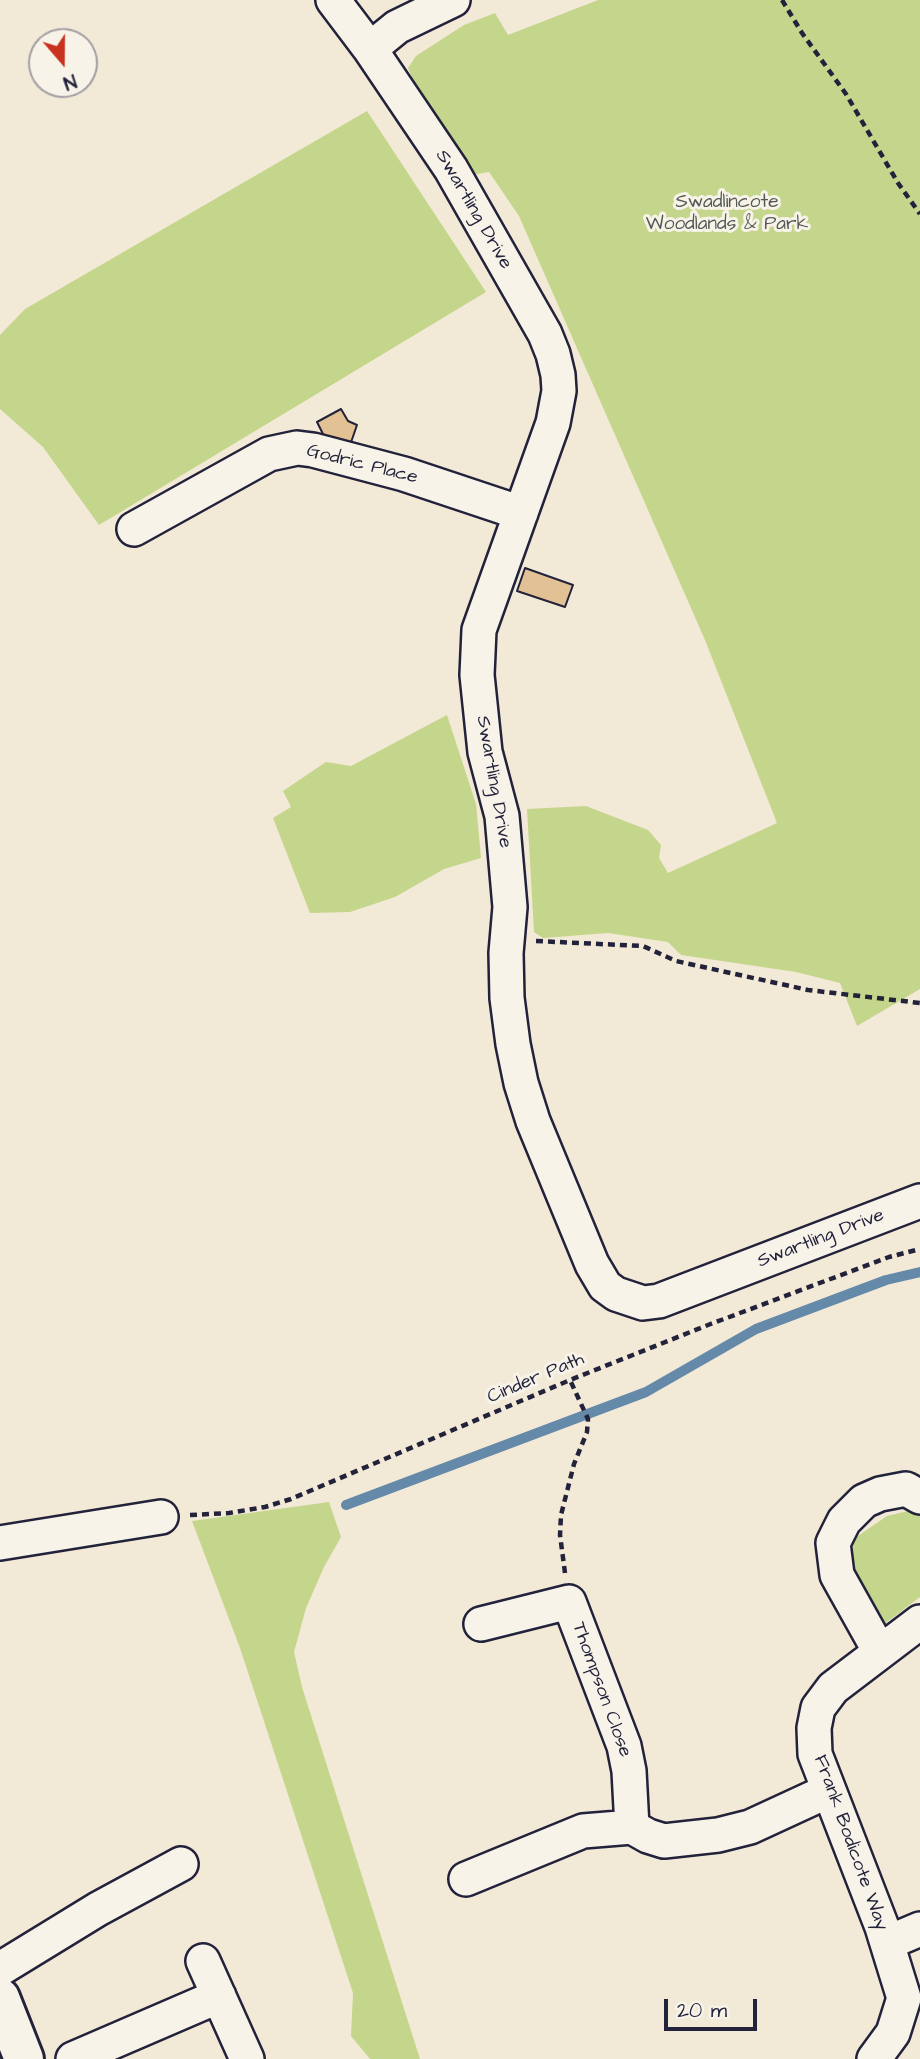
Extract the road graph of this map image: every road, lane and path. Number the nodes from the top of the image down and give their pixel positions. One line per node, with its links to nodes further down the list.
1 (333, 0): 4 (street, Swartling Drive)
2 (453, 0): 4 (street)
3 (782, 0): 5 (path)
4 (370, 49): 6 (street, Swartling Drive)
5 (920, 214)
6 (521, 513): 7 (street, Godric Place); 8 (street, Swartling Drive)
7 (134, 528)
8 (508, 940): 9 (path); 10 (street, Swartling Drive)
9 (920, 1003)
10 (920, 1201)
11 (920, 1249): 12 (path, Cinder Path)
12 (570, 1380): 14 (path, Cinder Path); 16 (path)
13 (920, 1496): 19 (street)
14 (161, 1517): 15 (street)
15 (0, 1543)
16 (569, 1602): 18 (street, Thompson Close); 21 (street, Thompson Close)
17 (920, 1622): 19 (street, Frank Bodicote Way)
18 (481, 1624)
19 (880, 1652): 20 (street, Frank Bodicote Way)
20 (828, 1791): 21 (street); 25 (street, Frank Bodicote Way)
21 (632, 1827): 23 (street)
22 (181, 1864): 27 (street)
23 (466, 1879)
24 (920, 1929): 25 (street)
25 (887, 1943): 33 (street, Frank Bodicote Way)
26 (203, 1961): 28 (street)
27 (0, 1969)
28 (219, 1996): 31 (street); 32 (street)
29 (0, 1998): 30 (highway)
30 (24, 2059)
31 (73, 2059)
32 (247, 2059)
33 (874, 2059)

